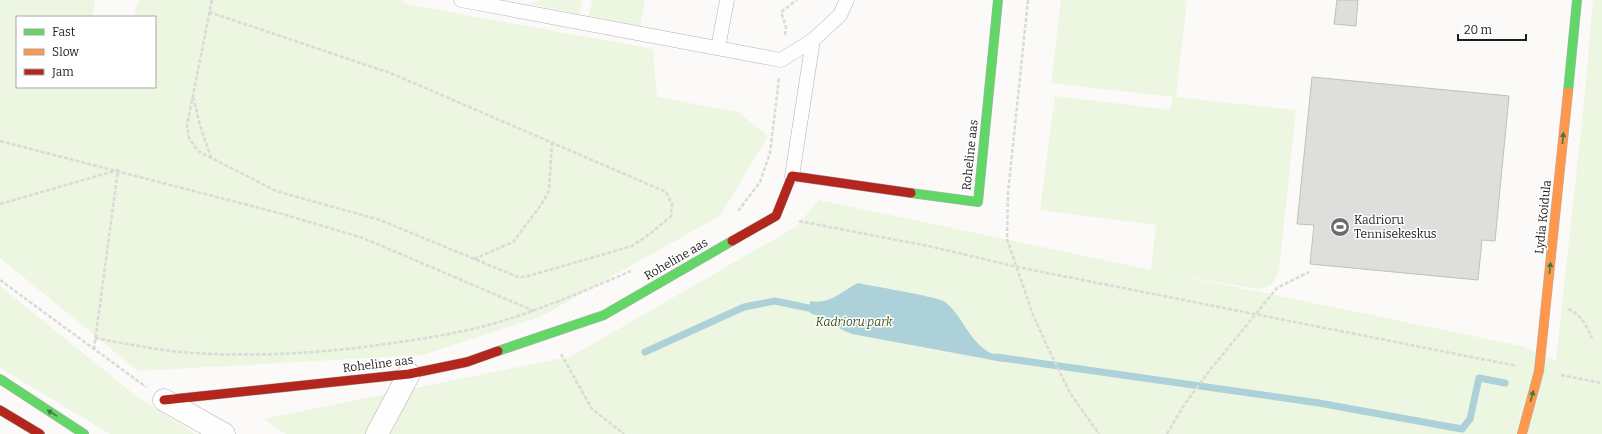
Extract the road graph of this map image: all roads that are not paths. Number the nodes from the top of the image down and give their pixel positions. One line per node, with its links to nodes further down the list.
1 (461, 0): 7 (lane)
2 (727, 0): 7 (lane)
3 (847, 0): 6 (lane)
4 (998, 0): 8 (street, Roheline aas)
5 (1577, 0): 17 (street, Lydia Koidula, one-way to 5)
6 (813, 40): 7 (lane); 8 (lane)
7 (718, 48)
8 (792, 176): 9 (street, Roheline aas)
9 (408, 374): 11 (street, Roheline aas); 16 (street)
10 (0, 379): 14 (street, one-way to 10)
11 (164, 400): 15 (street)
12 (0, 410): 13 (street)
13 (40, 434)
14 (84, 434)
15 (224, 434)
16 (377, 434)
17 (1522, 434)

